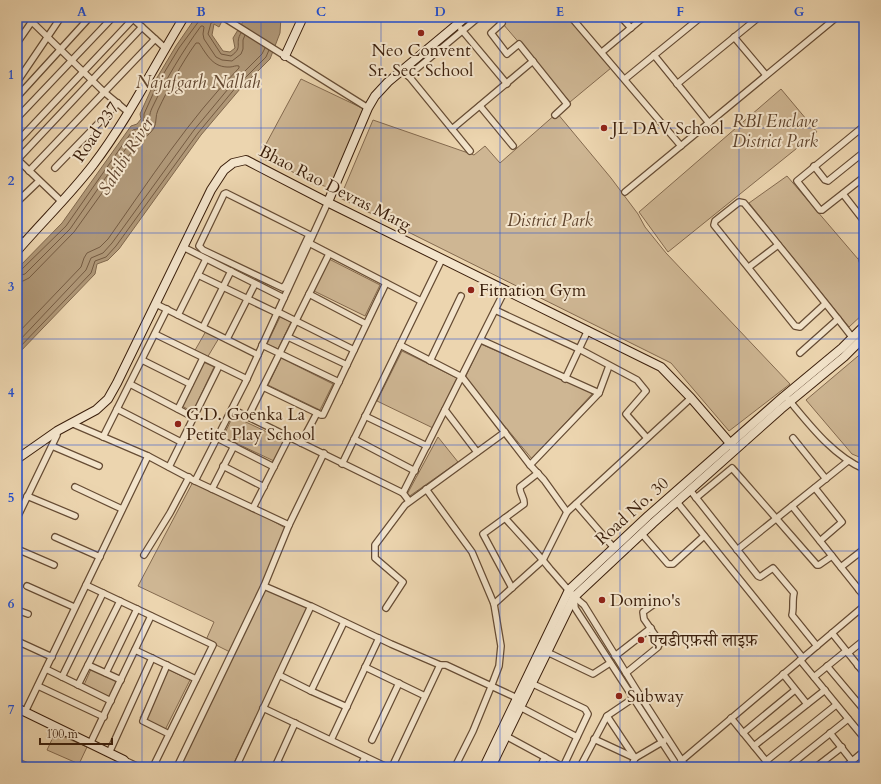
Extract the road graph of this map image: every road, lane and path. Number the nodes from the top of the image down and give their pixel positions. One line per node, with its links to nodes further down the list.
1 (27, 17): 18 (street)
2 (61, 17): 24 (street)
3 (90, 17): 28 (street)
4 (113, 17): 32 (street)
5 (184, 17): 27 (street, Road 237)
6 (223, 17): 30 (street)
7 (303, 17): 30 (street)
8 (466, 17): 19 (street)
9 (479, 17): 22 (street)
10 (497, 17): 33 (street)
11 (572, 17): 29 (street)
12 (621, 17): 21 (street)
13 (644, 17): 21 (street)
14 (701, 17): 31 (street)
15 (760, 17): 23 (street)
16 (837, 17): 37 (street)
17 (132, 18): 20 (street); 35 (street)
18 (33, 19): 24 (street); 26 (street)
19 (457, 24): 22 (street); 34 (street)
20 (142, 27): 25 (street); 39 (street)
21 (631, 28): 29 (street)
22 (463, 31): 36 (street); 41 (street)
23 (734, 37): 37 (street); 42 (street)
24 (48, 38): 28 (street); 40 (street)
25 (154, 39): 27 (street); 43 (street)
26 (17, 43)
27 (165, 48): 48 (street, Road 237)
28 (60, 49): 32 (street); 44 (street)
29 (602, 52): 38 (street)
30 (282, 54): 47 (street)
31 (654, 55): 38 (street); 42 (street)
32 (72, 61): 35 (street); 50 (street)
33 (533, 61): 41 (street); 49 (street)
34 (403, 69): 36 (street); 47 (street)
35 (83, 72): 39 (street); 54 (street)
36 (408, 76): 53 (street)
37 (766, 76): 51 (street)
38 (625, 79): 56 (street)
39 (92, 81): 43 (street); 59 (street)
40 (17, 82)
41 (507, 84): 46 (street)
42 (677, 84): 51 (street)
43 (104, 92): 45 (street); 62 (street)
44 (17, 97)
45 (118, 103): 48 (street); 61 (street)
46 (480, 106): 53 (street); 55 (street)
47 (368, 108): 69 (street)
48 (128, 112): 68 (street, Road 237)
49 (556, 115)
50 (17, 118)
51 (709, 123): 56 (street)
52 (864, 126): 60 (street)
53 (452, 129): 57 (street)
54 (17, 142)
55 (513, 146)
56 (681, 146): 65 (street)
57 (470, 151)
58 (864, 152): 60 (street)
59 (17, 160): 62 (street)
60 (814, 166): 66 (street)
61 (55, 168)
62 (29, 172): 64 (street)
63 (864, 177): 66 (street)
64 (39, 181): 67 (street); 68 (street)
65 (625, 192)
66 (843, 194): 70 (street)
67 (17, 202)
68 (62, 202): 73 (street, Road 237)
69 (328, 202): 71 (street); 76 (street, Bhao Rao Devras Marg); 81 (street, Bhao Rao Devras Marg)
70 (864, 221)
71 (310, 235): 71 (street); 74 (street)
72 (17, 237): 73 (street)
73 (24, 243): 77 (street, Road 237)
74 (309, 243): 78 (street); 92 (street)
75 (778, 245): 83 (street); 83 (street); 96 (street)
76 (184, 247): 80 (street); 95 (street, Bhao Rao Devras Marg)
77 (17, 251)
78 (329, 254): 86 (street); 90 (street)
79 (864, 255): 82 (street)
80 (206, 258): 84 (street); 85 (street)
81 (442, 258): 89 (street, Bhao Rao Devras Marg); 94 (street)
82 (864, 263)
83 (749, 267): 96 (street)
84 (231, 271): 87 (street); 88 (street)
85 (198, 275): 88 (street); 100 (street)
86 (386, 283): 94 (street); 103 (street)
87 (255, 284): 92 (street); 93 (street)
88 (223, 287): 93 (street); 105 (street)
89 (506, 290): 98 (street); 106 (street, Bhao Rao Devras Marg)
90 (309, 294): 102 (street); 103 (street)
91 (461, 296): 122 (street)
92 (284, 298): 99 (street)
93 (247, 299): 99 (street); 111 (street)
94 (421, 301): 114 (street)
95 (156, 304): 97 (street); 144 (street, Bhao Rao Devras Marg)
96 (825, 304): 101 (street)
97 (167, 309): 100 (street); 107 (street)
98 (495, 310): 112 (street); 115 (street)
99 (277, 312): 102 (street); 113 (street)
100 (178, 315): 105 (street)
101 (838, 319): 109 (street); 117 (street)
102 (296, 321): 108 (street); 116 (street)
103 (366, 324): 116 (street)
104 (864, 326): 109 (street, Road No. 30)
105 (203, 327): 111 (street)
106 (588, 330): 115 (street); 134 (street, Bhao Rao Devras Marg)
107 (155, 334): 120 (street); 121 (street)
108 (288, 337): 118 (street); 123 (street)
109 (852, 337): 135 (street, Road No. 30)
110 (864, 337): 135 (street, Road No. 30)
111 (227, 339): 119 (street)
112 (480, 340): 126 (street); 128 (street)
113 (262, 346): 118 (street); 119 (street)
114 (400, 346): 122 (street); 141 (street)
115 (578, 349): 125 (street); 128 (street)
116 (354, 350): 123 (street)
117 (800, 353)
118 (279, 354): 129 (street); 132 (street)
119 (258, 355): 127 (street)
120 (202, 358): 124 (street); 131 (street)
121 (142, 360): 130 (street); 131 (street)
122 (430, 361): 126 (street)
123 (347, 365): 129 (street)
124 (219, 366): 127 (street); 143 (street)
125 (609, 366): 133 (street); 150 (street)
126 (462, 377): 139 (street); 146 (street)
127 (247, 379): 138 (street)
128 (564, 379): 133 (street)
129 (339, 382): 140 (street)
130 (130, 384): 136 (street); 137 (street)
131 (190, 384): 137 (street)
132 (263, 387): 140 (street); 142 (street)
133 (599, 394): 165 (street)
134 (691, 398): 150 (street); 158 (street, Bhao Rao Devras Marg)
135 (787, 399): 158 (street, Road No. 30); 163 (street)
136 (117, 409): 147 (street); 153 (street)
137 (178, 409): 143 (street)
138 (232, 410): 142 (street); 149 (street)
139 (445, 410): 157 (street); 159 (street)
140 (317, 413): 154 (street)
141 (365, 416): 152 (street); 157 (street)
142 (248, 417): 148 (street)
143 (193, 418): 153 (street)
144 (71, 423): 145 (street, Bhao Rao Devras Marg); 147 (street)
145 (57, 431): 155 (street); 162 (street, Bhao Rao Devras Marg)
146 (505, 432): 159 (street); 165 (street)
147 (103, 437): 161 (street)
148 (289, 437): 154 (street); 169 (street)
149 (217, 438): 156 (street); 175 (street)
150 (647, 438): 187 (street)
151 (793, 438): 174 (street)
152 (354, 439): 164 (street); 171 (street)
153 (181, 442): 168 (street)
154 (301, 443): 160 (street)
155 (52, 446): 166 (street); 183 (street)
156 (234, 446): 167 (street); 169 (street)
157 (427, 446): 171 (street)
158 (733, 446): 181 (street, Road No. 30); 201 (street, Road No. 30)
159 (477, 452): 180 (street)
160 (324, 454): 164 (street); 196 (street)
161 (148, 456): 168 (street); 190 (street)
162 (17, 459)
163 (848, 461): 170 (street); 174 (street)
164 (342, 464): 182 (street)
165 (530, 465): 172 (street)
166 (99, 466)
167 (224, 466): 177 (street); 179 (street)
168 (168, 467): 173 (street)
169 (274, 467): 177 (street)
170 (864, 469)
171 (415, 470): 182 (street)
172 (538, 473): 191 (street); 194 (street)
173 (189, 477): 175 (street); 205 (street)
174 (826, 479): 178 (street)
175 (195, 481): 179 (street)
176 (75, 487): 190 (street)
177 (264, 487): 189 (street)
178 (815, 488): 188 (street); 200 (street)
179 (212, 489): 189 (street)
180 (426, 489): 185 (street); 222 (street)
181 (690, 490): 184 (street); 186 (street, Road No. 30)
182 (403, 493): 185 (street)
183 (27, 496): 192 (street); 193 (street)
184 (696, 498): 195 (street); 204 (street)
185 (410, 501): 226 (street)
186 (677, 502): 197 (street, Road No. 30); 198 (street)
187 (576, 504): 191 (street); 201 (street)
188 (792, 506): 195 (street); 200 (street)
189 (253, 508): 196 (street)
190 (122, 509): 207 (street)
191 (567, 512): 208 (street)
192 (75, 516)
193 (17, 518)
194 (505, 518): 208 (street); 214 (street)
195 (777, 518): 204 (street); 206 (street)
196 (289, 525): 213 (street)
197 (642, 534): 198 (street); 219 (street, Road No. 30)
198 (704, 536): 244 (street)
199 (55, 537): 207 (street)
200 (820, 542): 206 (street)
201 (614, 548): 216 (street, Road No. 30)
202 (17, 549): 209 (street)
203 (864, 549): 210 (street)
204 (737, 550): 237 (street)
205 (144, 555)
206 (832, 556): 210 (street)
207 (100, 557): 211 (street)
208 (543, 560): 214 (street); 216 (street)
209 (54, 565)
210 (841, 567): 215 (street)
211 (86, 584): 217 (street); 225 (street)
212 (27, 586): 225 (street)
213 (264, 586): 223 (street); 313 (street)
214 (512, 588): 222 (street)
215 (862, 588): 218 (street)
216 (569, 590): 219 (street); 273 (street, Road No. 30)
217 (103, 593): 220 (street); 260 (street)
218 (864, 596)
219 (574, 597): 239 (street, Road No. 30); 241 (street); 246 (street)
220 (120, 601): 227 (street); 247 (street)
221 (657, 602): 232 (street)
222 (494, 604): 267 (street)
223 (308, 605)
224 (864, 606): 233 (street)
225 (74, 608): 242 (street)
226 (386, 608)
227 (136, 609): 230 (street); 254 (street)
228 (17, 610): 229 (street)
229 (28, 614)
230 (151, 616): 238 (street); 261 (street)
231 (344, 622): 234 (street); 258 (street); 270 (street)
232 (651, 628): 241 (street); 255 (street)
233 (832, 633): 237 (street); 240 (street)
234 (379, 638): 249 (street); 252 (street)
235 (864, 640): 240 (street)
236 (17, 641): 242 (street)
237 (816, 646): 244 (street)
238 (135, 650): 243 (street); 262 (street)
239 (547, 652): 246 (street); 264 (street, Road No. 30)
240 (847, 652): 250 (street); 251 (street)
241 (615, 656): 255 (street)
242 (52, 657): 253 (street)
243 (152, 658): 248 (street); 302 (street)
244 (801, 659): 257 (street); 259 (street)
245 (864, 661): 251 (street)
246 (610, 662): 272 (street)
247 (88, 665): 254 (street); 265 (street)
248 (168, 665): 261 (street); 290 (street)
249 (440, 665): 267 (street); 271 (street)
250 (827, 666): 259 (street); 281 (street)
251 (858, 666): 256 (street)
252 (366, 667): 263 (street); 277 (street)
253 (46, 669): 260 (street); 266 (street)
254 (106, 673): 262 (street)
255 (626, 673): 272 (street)
256 (864, 673)
257 (783, 674): 268 (street); 285 (street)
258 (279, 675): 270 (street); 280 (street)
259 (814, 677): 269 (street)
260 (62, 678): 265 (street)
261 (196, 679): 290 (street)
262 (121, 680): 274 (street)
263 (399, 683): 271 (street); 296 (street)
264 (531, 684): 278 (street, Road No. 30); 292 (street)
265 (78, 685): 274 (street)
266 (38, 686): 282 (street); 284 (street)
267 (491, 687): 273 (street); 319 (street)
268 (795, 690): 275 (street); 288 (street)
269 (825, 690): 275 (street); 276 (street)
270 (311, 691): 277 (street)
271 (425, 696): 318 (street)
272 (636, 696): 283 (street); 297 (street)
273 (517, 698): 320 (street, Road No. 30)
274 (111, 701): 284 (street)
275 (807, 704): 299 (street)
276 (836, 705): 286 (street); 307 (street)
277 (347, 707): 295 (street)
278 (520, 707): 291 (street, Road No. 30); 292 (street)
279 (17, 708): 282 (street)
280 (263, 708): 287 (street); 314 (street)
281 (864, 710)
282 (25, 712): 298 (street)
283 (607, 716): 294 (street); 305 (street)
284 (104, 717): 298 (street)
285 (731, 718): 288 (street); 306 (street)
286 (848, 719): 289 (street); 293 (street)
287 (296, 723): 295 (street); 310 (street)
288 (743, 733): 299 (street)
289 (830, 733): 300 (street); 329 (street)
290 (169, 734): 312 (street)
291 (506, 736): 304 (street); 321 (street, Road No. 30)
292 (577, 736): 323 (street)
293 (864, 738)
294 (594, 739): 305 (street); 324 (street)
295 (331, 740): 303 (street)
296 (372, 740)
297 (664, 741): 305 (street); 306 (street); 326 (street)
298 (90, 744): 302 (street)
299 (754, 746): 307 (street)
300 (842, 747): 308 (street); 330 (street)
301 (864, 751): 308 (street)
302 (109, 753): 309 (street)
303 (365, 756): 316 (street); 317 (street)
304 (544, 757): 322 (street); 323 (street)
305 (635, 758): 325 (street)
306 (681, 761): 327 (street)
307 (766, 761): 328 (street)
308 (852, 761): 331 (street)
309 (122, 764): 311 (street)
310 (276, 765): 315 (street)
311 (139, 767)
312 (153, 767)
313 (177, 767)
314 (236, 767)
315 (287, 767)
316 (360, 767)
317 (387, 767)
318 (392, 767)
319 (455, 767)
320 (484, 767)
321 (491, 767)
322 (540, 767)
323 (563, 767)
324 (580, 767)
325 (631, 767)
326 (678, 767)
327 (686, 767)
328 (771, 767)
329 (788, 767)
330 (816, 767)
331 (845, 767)

